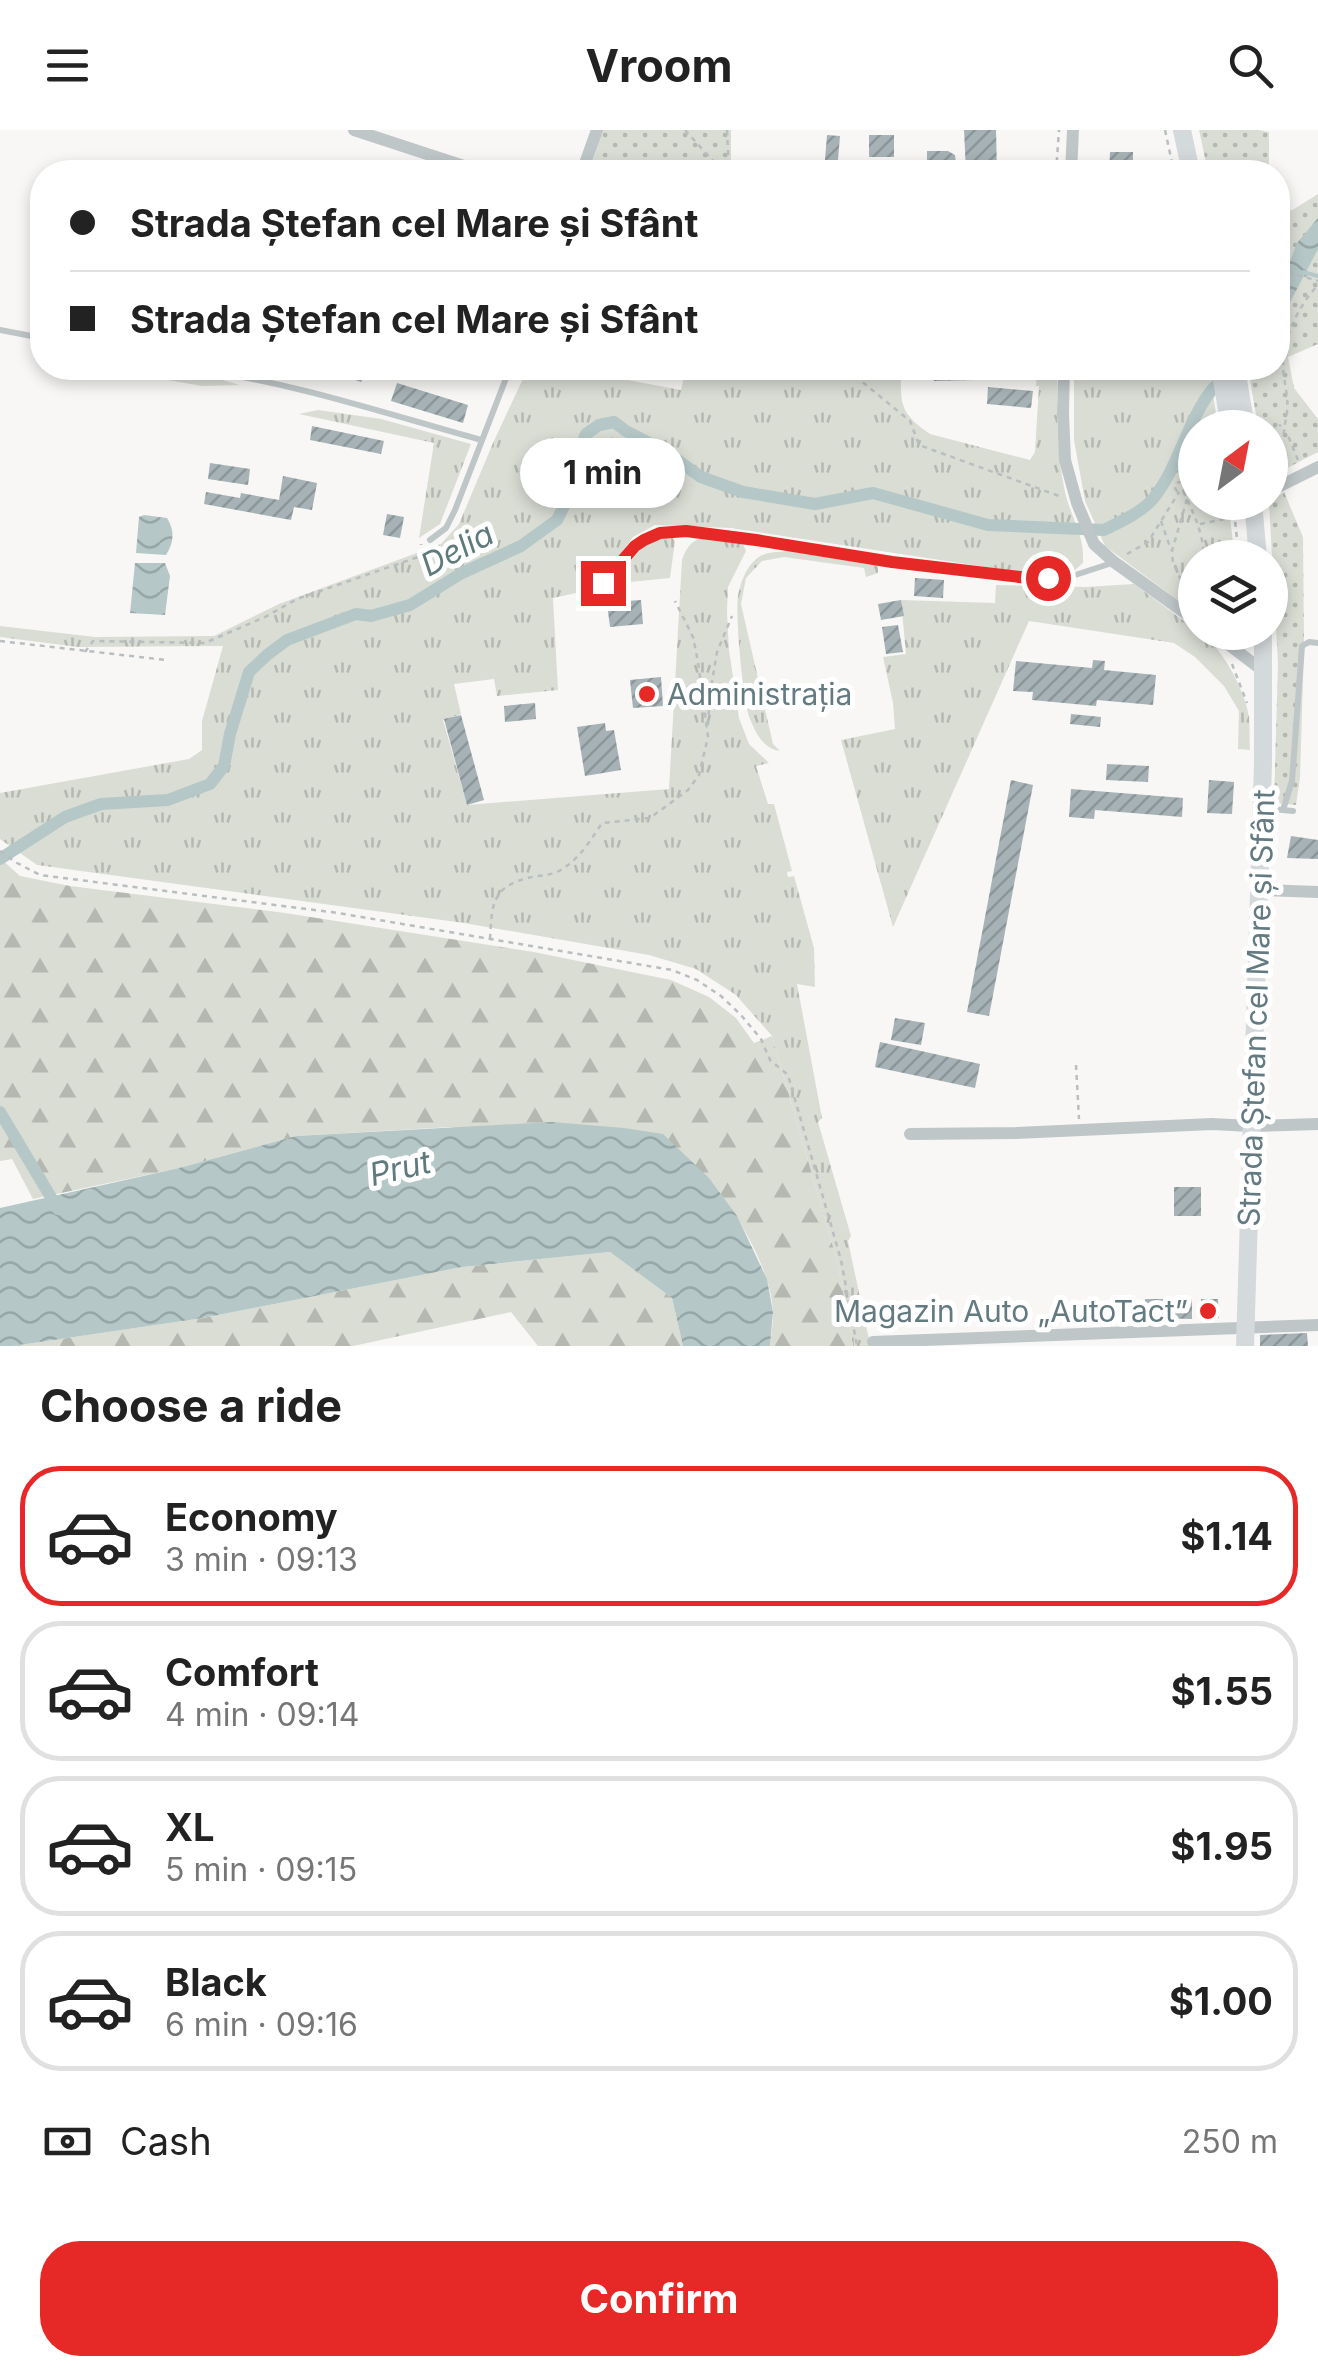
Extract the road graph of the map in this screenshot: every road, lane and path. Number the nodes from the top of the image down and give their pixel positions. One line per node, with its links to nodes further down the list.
1 (354, 130): 9 (street)
2 (597, 130): 10 (street)
3 (685, 130): 11 (path)
4 (727, 130): 12 (path)
5 (1059, 130): 13 (path)
6 (1072, 130): 14 (street)
7 (1165, 130): 15 (path)
8 (1182, 130): 16 (main road)
9 (445, 160)
10 (586, 160)
11 (714, 160)
12 (726, 160)
13 (1057, 160)
14 (1071, 160)
15 (1171, 160)
16 (1188, 160)
17 (1290, 274): 18 (path)
18 (1318, 283): 21 (path)
19 (0, 330): 20 (lane)
20 (30, 336)
21 (1290, 336)
22 (263, 380): 33 (lane)
23 (505, 380): 33 (lane)
24 (860, 380): 38 (path)
25 (1064, 380): 38 (street)
26 (1222, 380): 29 (main road)
27 (1238, 380): 30 (main road)
28 (1284, 380): 31 (path)
29 (1227, 410)
30 (1243, 410)
31 (1287, 410)
32 (1288, 438): 34 (path)
33 (481, 440): 44 (lane)
34 (1288, 465)
35 (1318, 468): 36 (street)
36 (1288, 482)
37 (1178, 496): 42 (path)
38 (1078, 502): 48 (street)
39 (1181, 520): 47 (path)
40 (1197, 520): 43 (path)
41 (1220, 520): 43 (path)
42 (1161, 521): 47 (path); 48 (path)
43 (1199, 524): 45 (path)
44 (430, 540)
45 (1203, 540)
46 (421, 543): 58 (path)
47 (1172, 551): 49 (path)
48 (1114, 562): 50 (lane); 52 (street)
49 (1178, 573)
50 (603, 583)
51 (676, 600): 61 (path)
52 (1178, 608)
53 (732, 616): 61 (path)
54 (0, 641): 58 (path)
55 (1314, 643): 63 (lane, Strada Ștefan cel Mare și Sfânt)
56 (1236, 650): 60 (street)
57 (1263, 650): 60 (main road, Strada Ștefan cel Mare și Sfânt)
58 (85, 652): 59 (path)
59 (166, 660)
60 (1262, 670): 62 (main road, Strada Ștefan cel Mare și Sfânt)
61 (708, 737): 68 (path)
62 (1262, 808): 63 (lane); 66 (main road, Strada Ștefan cel Mare și Sfânt)
63 (1283, 810): 64 (lane)
64 (1293, 811)
65 (0, 852): 68 (path)
66 (1260, 890): 67 (street); 71 (main road, Strada Ștefan cel Mare și Sfânt)
67 (1318, 892)
68 (490, 938): 78 (path)
69 (1076, 1065): 72 (path)
70 (1318, 1124): 71 (street)
71 (1250, 1126): 72 (street); 75 (main road, Strada Ștefan cel Mare și Sfânt)
72 (1080, 1131): 73 (street)
73 (910, 1134)
74 (1318, 1325): 75 (street)
75 (1246, 1337): 77 (street)
76 (872, 1342): 77 (street)
77 (937, 1343)
78 (857, 1346)

